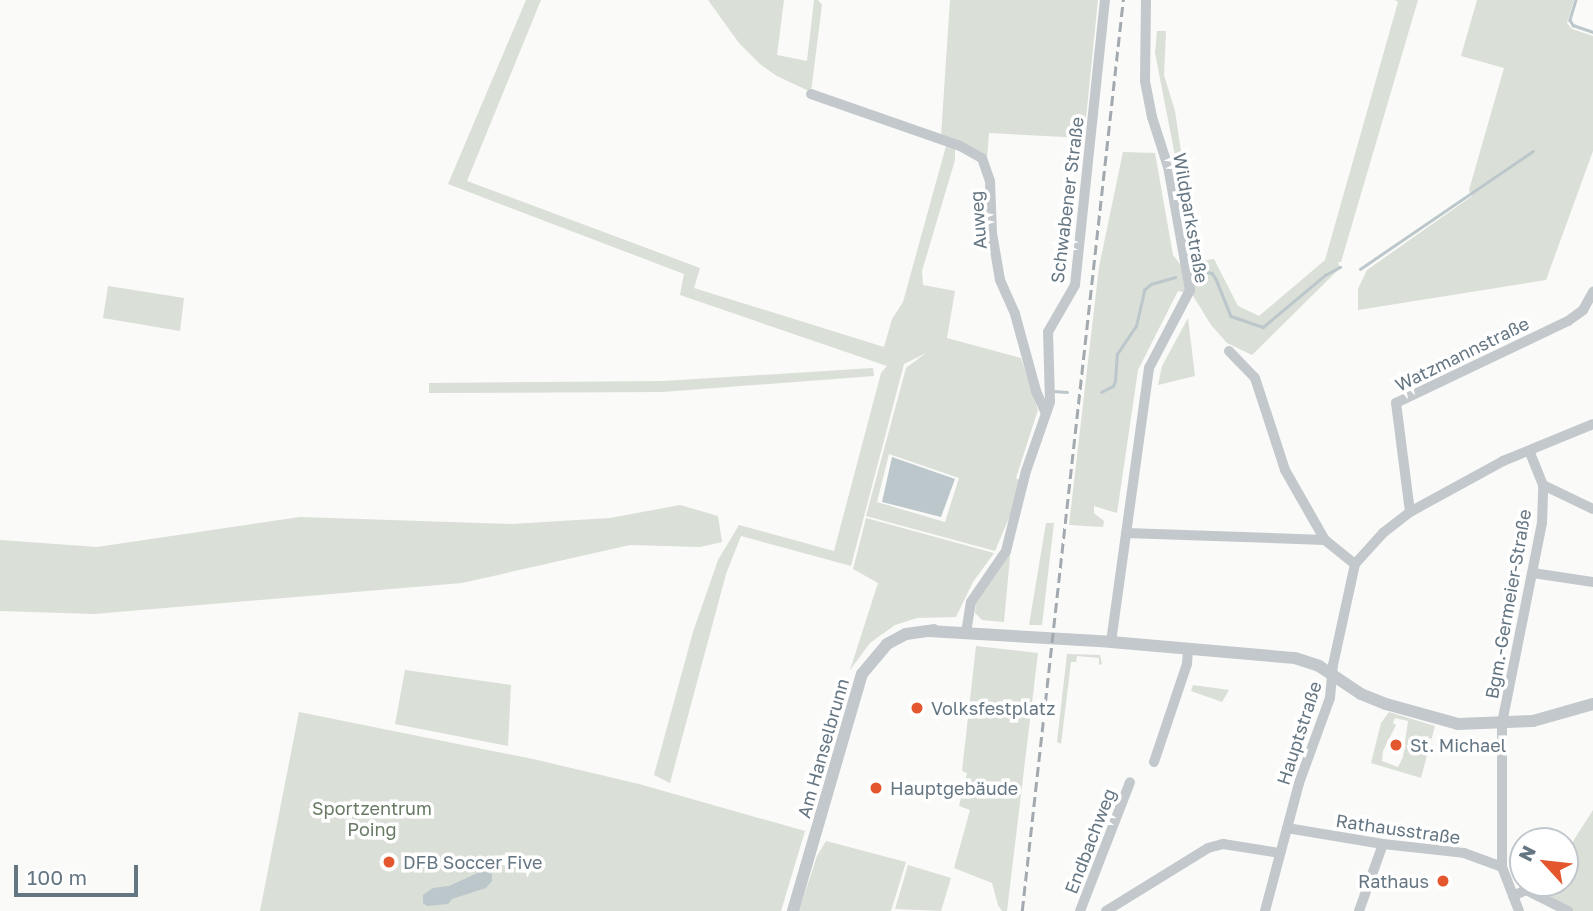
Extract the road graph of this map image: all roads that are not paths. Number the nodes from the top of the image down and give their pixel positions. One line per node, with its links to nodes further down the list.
1 (1105, 0): 6 (street, Schwabener Straße)
2 (1146, 0): 12 (street, Wildparkstraße)
3 (811, 94): 6 (street, Auweg)
4 (1592, 297): 11 (street, Watzmannstraße)
5 (1229, 351): 13 (street)
6 (1046, 413): 17 (street, Schwabener Straße)
7 (1593, 424): 8 (street)
8 (1529, 451): 9 (street, Bgm.-Germeier-Straße); 11 (street)
9 (1543, 485): 10 (street); 15 (street, Bgm.-Germeier-Straße)
10 (1593, 509)
11 (1410, 512): 14 (street)
12 (1126, 533): 13 (street); 18 (street, Wildparkstraße)
13 (1325, 540): 14 (street)
14 (1355, 564): 20 (street, Hauptstraße)
15 (1533, 573): 16 (street); 22 (street, Bgm.-Germeier-Straße)
16 (1593, 582)
17 (966, 633): 18 (street, Am Hanselbrunn); 31 (street, Am Hanselbrunn)
18 (1111, 642): 19 (street, Am Hanselbrunn)
19 (1188, 649): 20 (street, Am Hanselbrunn); 23 (street)
20 (1334, 676): 22 (street, Am Hanselbrunn); 25 (street, Hauptstraße)
21 (1593, 704): 22 (street, Am Hanselbrunn)
22 (1502, 723): 28 (street, Bgm.-Germeier-Straße)
23 (1154, 762)
24 (1130, 782): 32 (street, Endbachweg)
25 (1287, 828): 26 (street, Rathausstraße); 27 (street, Hauptstraße)
26 (1383, 844): 28 (street, Rathausstraße); 35 (street)
27 (1280, 853): 33 (street); 34 (street, Hauptstraße)
28 (1502, 867): 29 (street)
29 (1509, 885)
30 (1540, 897): 36 (street)
31 (793, 911)
32 (1080, 911)
33 (1106, 911)
34 (1265, 911)
35 (1359, 911)
36 (1568, 911)

